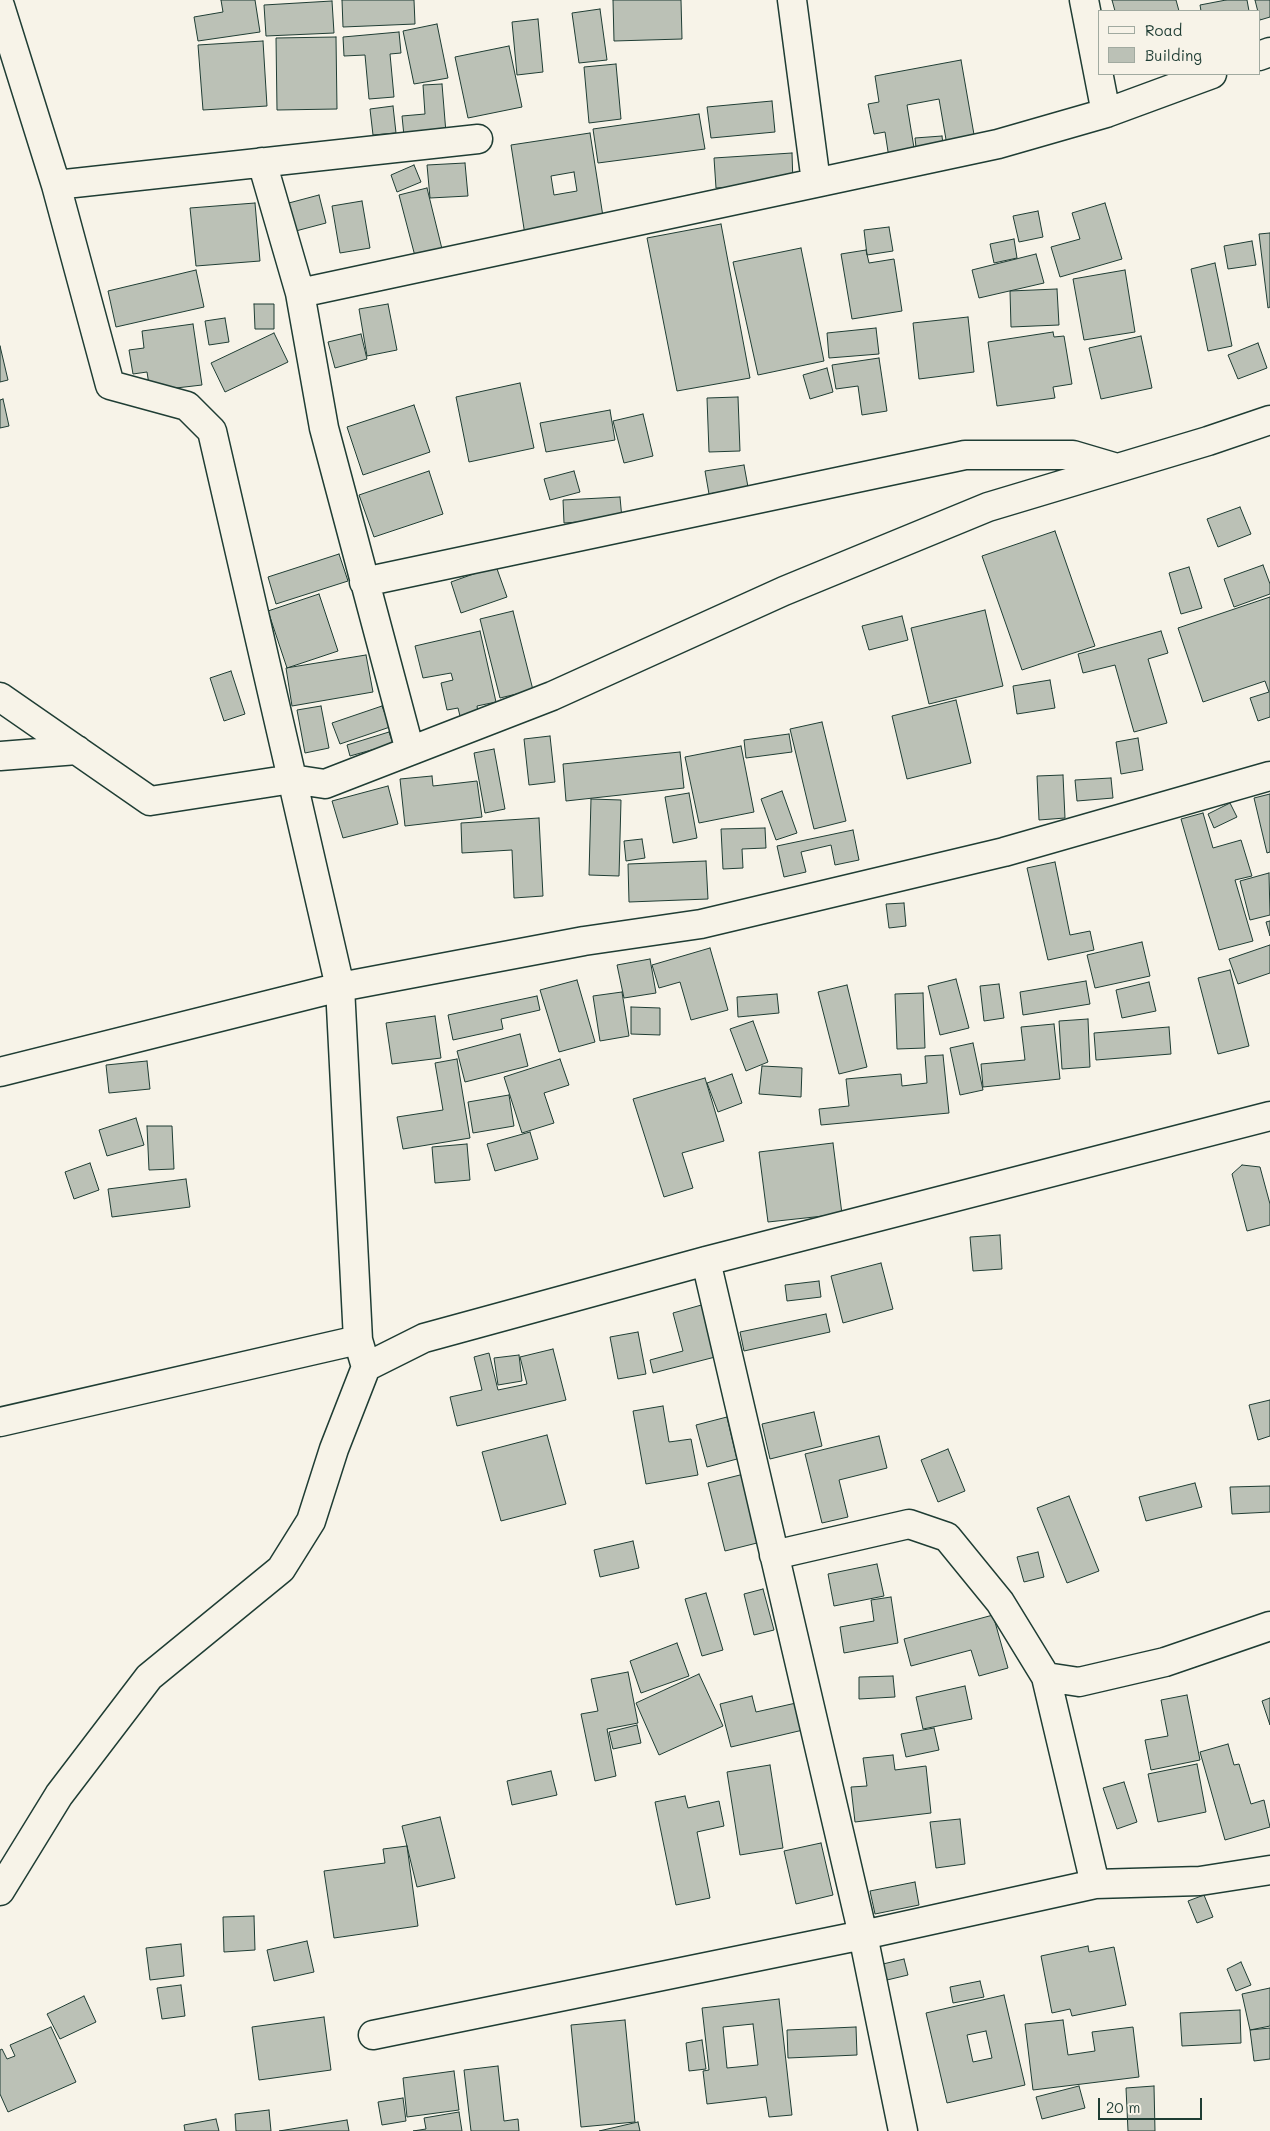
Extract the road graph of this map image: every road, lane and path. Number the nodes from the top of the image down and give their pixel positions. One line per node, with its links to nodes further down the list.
1 (792, 0): 10 (street)
2 (1084, 0): 4 (street)
3 (0, 6): 11 (street)
4 (1098, 72)
5 (1099, 75): 7 (street)
6 (1209, 75): 7 (street)
7 (1106, 113): 10 (street)
8 (478, 139): 9 (street)
9 (262, 162): 11 (street); 12 (street)
10 (816, 182): 12 (street)
11 (56, 185): 21 (street)
12 (300, 293): 15 (street)
13 (1270, 420): 14 (street)
14 (1117, 468): 15 (street); 18 (street)
15 (364, 582): 18 (street)
16 (0, 697): 17 (street)
17 (77, 750): 19 (street); 21 (street)
18 (410, 751): 21 (street)
19 (0, 756)
20 (1270, 776): 22 (street)
21 (292, 779): 22 (street)
22 (340, 987): 23 (street); 26 (street)
23 (0, 1072)
24 (1270, 1116): 25 (street)
25 (706, 1261): 27 (street); 29 (street)
26 (358, 1340): 27 (street); 28 (street)
27 (366, 1367): 34 (street)
28 (0, 1422)
29 (774, 1555): 31 (street); 35 (street)
30 (1270, 1626): 31 (street)
31 (1046, 1677): 33 (street)
32 (1270, 1870): 33 (street)
33 (1095, 1884): 35 (street)
34 (0, 1892)
35 (863, 1936): 36 (street); 37 (street)
36 (373, 2035)
37 (903, 2131)

